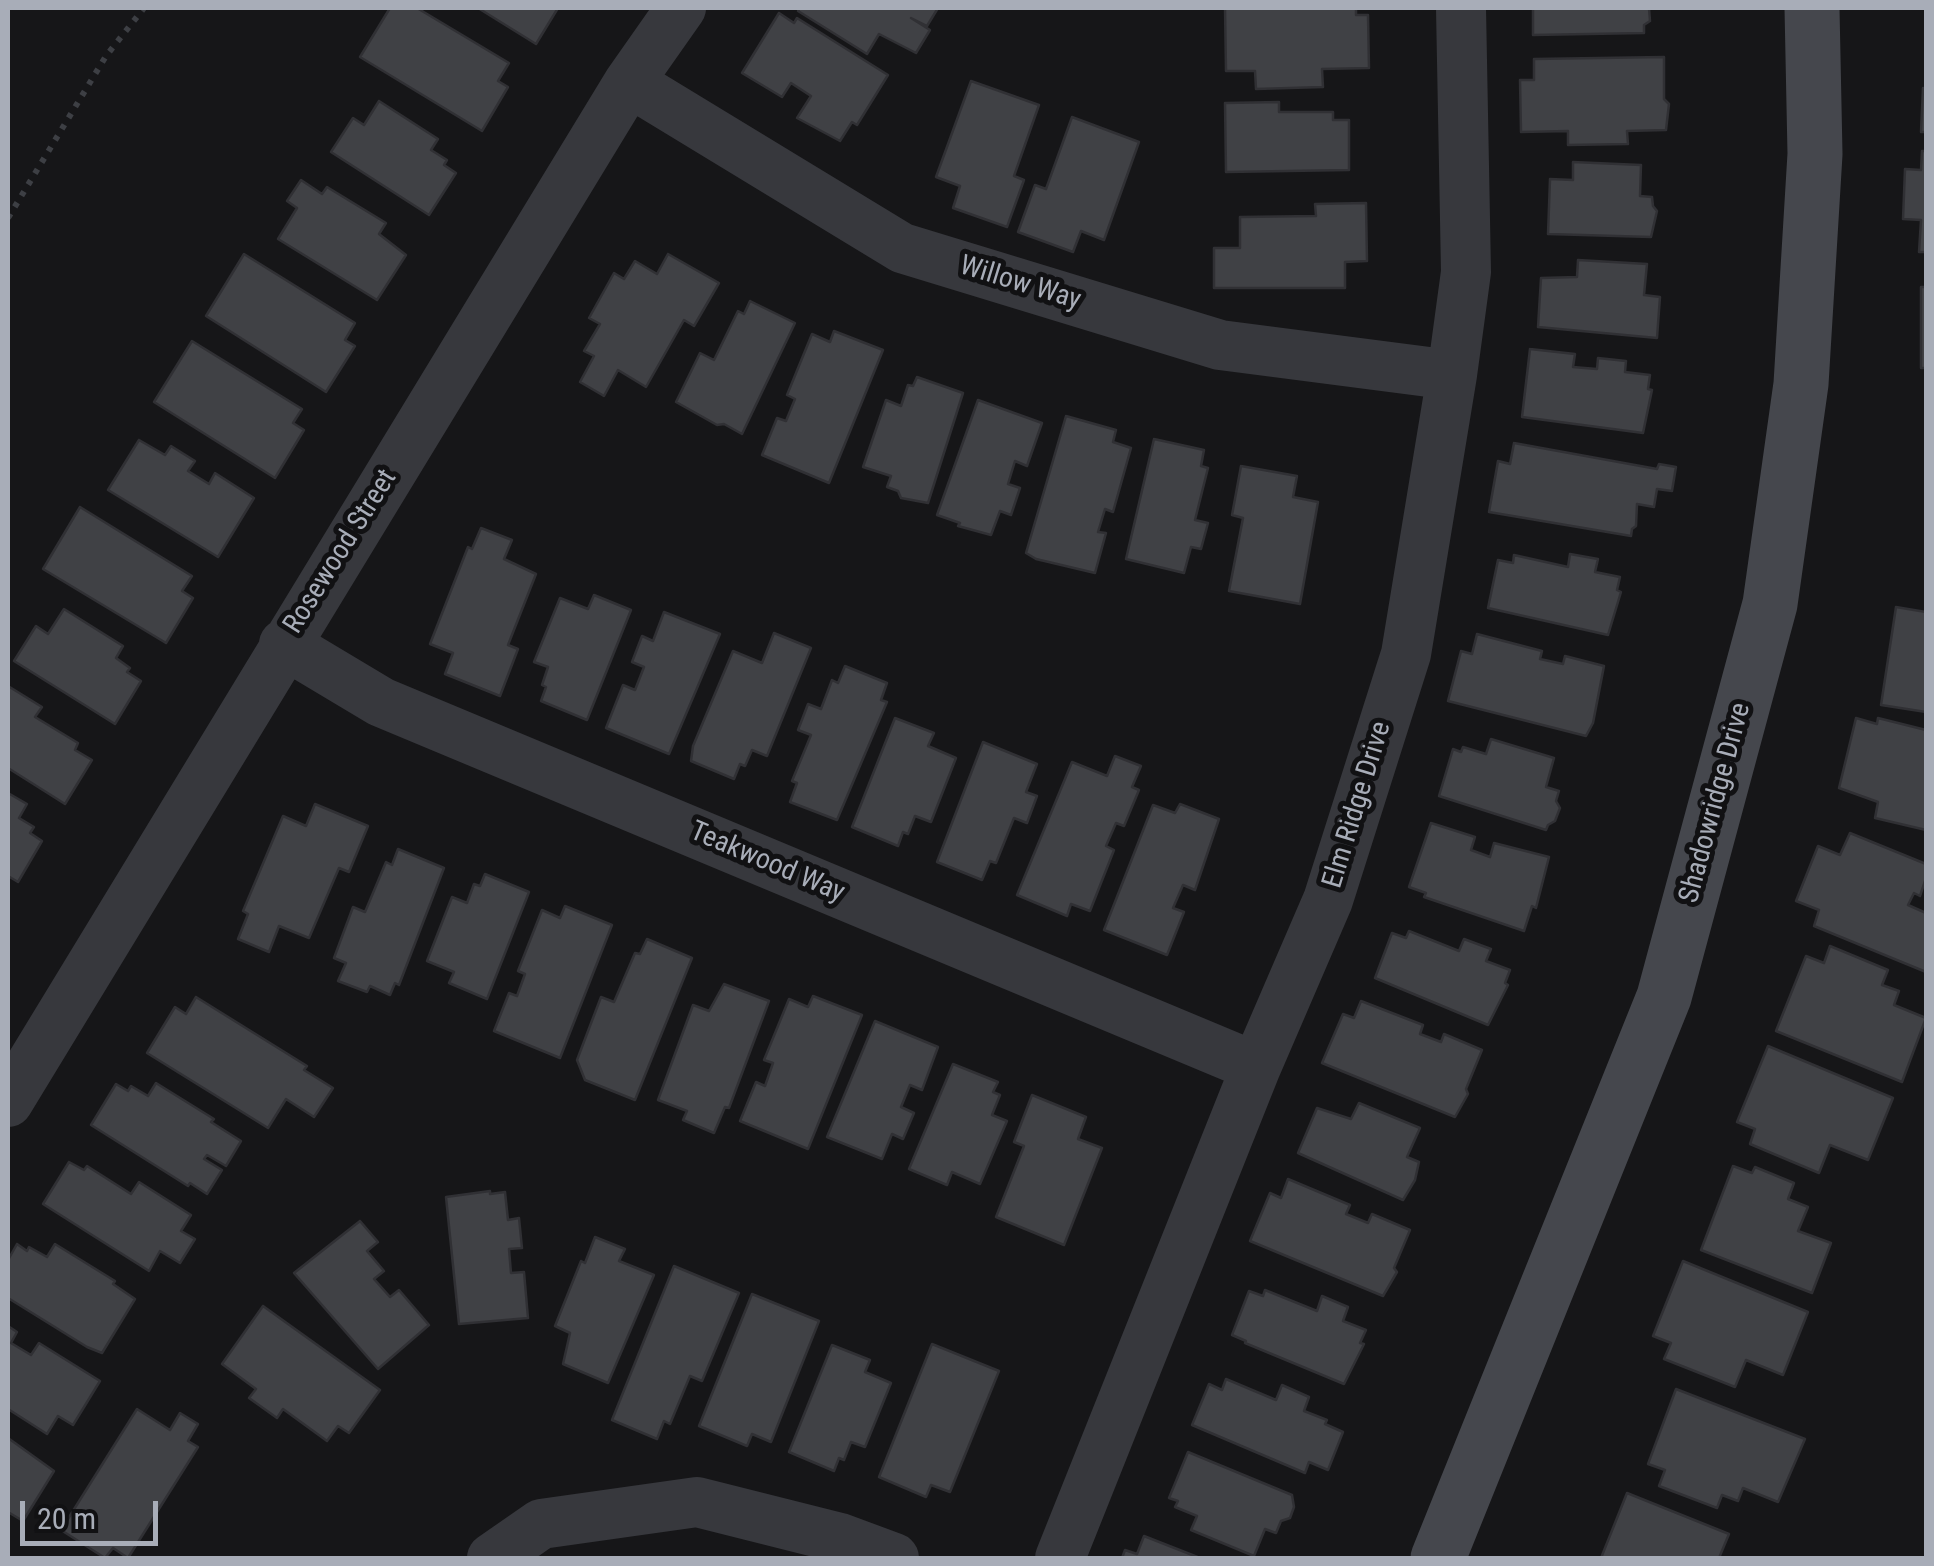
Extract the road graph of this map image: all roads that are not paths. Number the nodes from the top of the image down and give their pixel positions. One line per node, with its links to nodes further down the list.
1 (681, 8): 4 (street, Rosewood Street)
2 (1461, 8): 5 (street, Elm Ridge Drive)
3 (1812, 8): 12 (street, Shadowridge Drive)
4 (629, 82): 5 (street, Willow Way); 6 (street, Rosewood Street)
5 (1452, 375): 7 (street, Elm Ridge Drive)
6 (284, 644): 7 (street, Teakwood Way); 8 (street, Rosewood Street)
7 (1256, 1067): 11 (street, Elm Ridge Drive)
8 (8, 1102)
9 (492, 1558): 10 (street)
10 (894, 1558)
11 (1060, 1558)
12 (1438, 1558)

